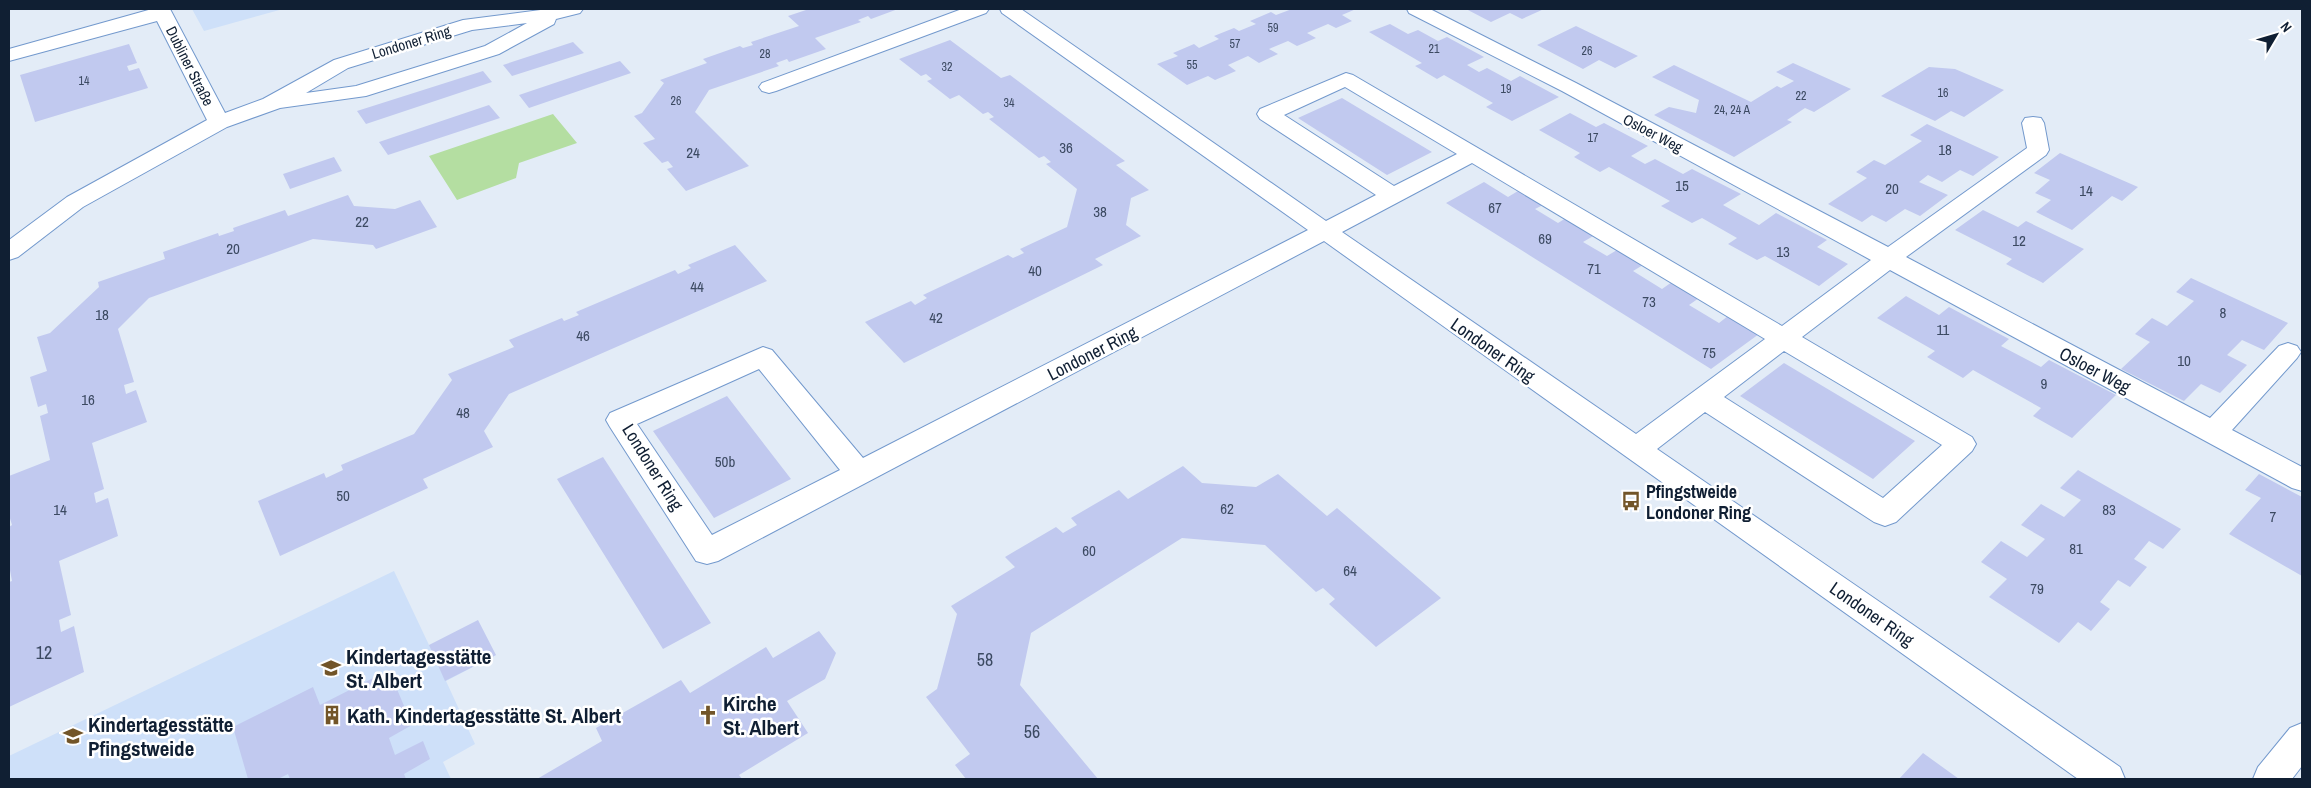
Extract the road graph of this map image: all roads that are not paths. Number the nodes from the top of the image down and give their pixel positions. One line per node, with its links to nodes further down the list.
1 (979, 9): 7 (street)
2 (1009, 9): 13 (street, Londoner Ring)
3 (1416, 9): 15 (street, Osloer Weg)
4 (162, 11): 6 (street); 9 (street, Dubliner Straße)
5 (567, 11): 8 (street, Londoner Ring); 8 (street, Londoner Ring)
6 (9, 55)
7 (769, 87)
8 (272, 104): 9 (street, Londoner Ring)
9 (219, 122): 14 (street, Londoner Ring)
10 (2033, 123): 15 (street)
11 (1473, 154): 12 (street); 12 (street); 16 (street)
12 (1394, 196): 13 (street)
13 (1326, 232): 20 (street, Londoner Ring); 21 (street, Londoner Ring)
14 (9, 252)
15 (1888, 259): 16 (street); 19 (street, Osloer Weg)
16 (1783, 338): 18 (street); 18 (street)
17 (2288, 352): 19 (street)
18 (1704, 398): 20 (street)
19 (2212, 432): 22 (street, Osloer Weg)
20 (1635, 450): 24 (street, Londoner Ring)
21 (859, 473): 21 (street, Londoner Ring)
22 (2302, 480)
23 (2302, 738): 25 (street)
24 (2107, 779)
25 (2272, 779)

